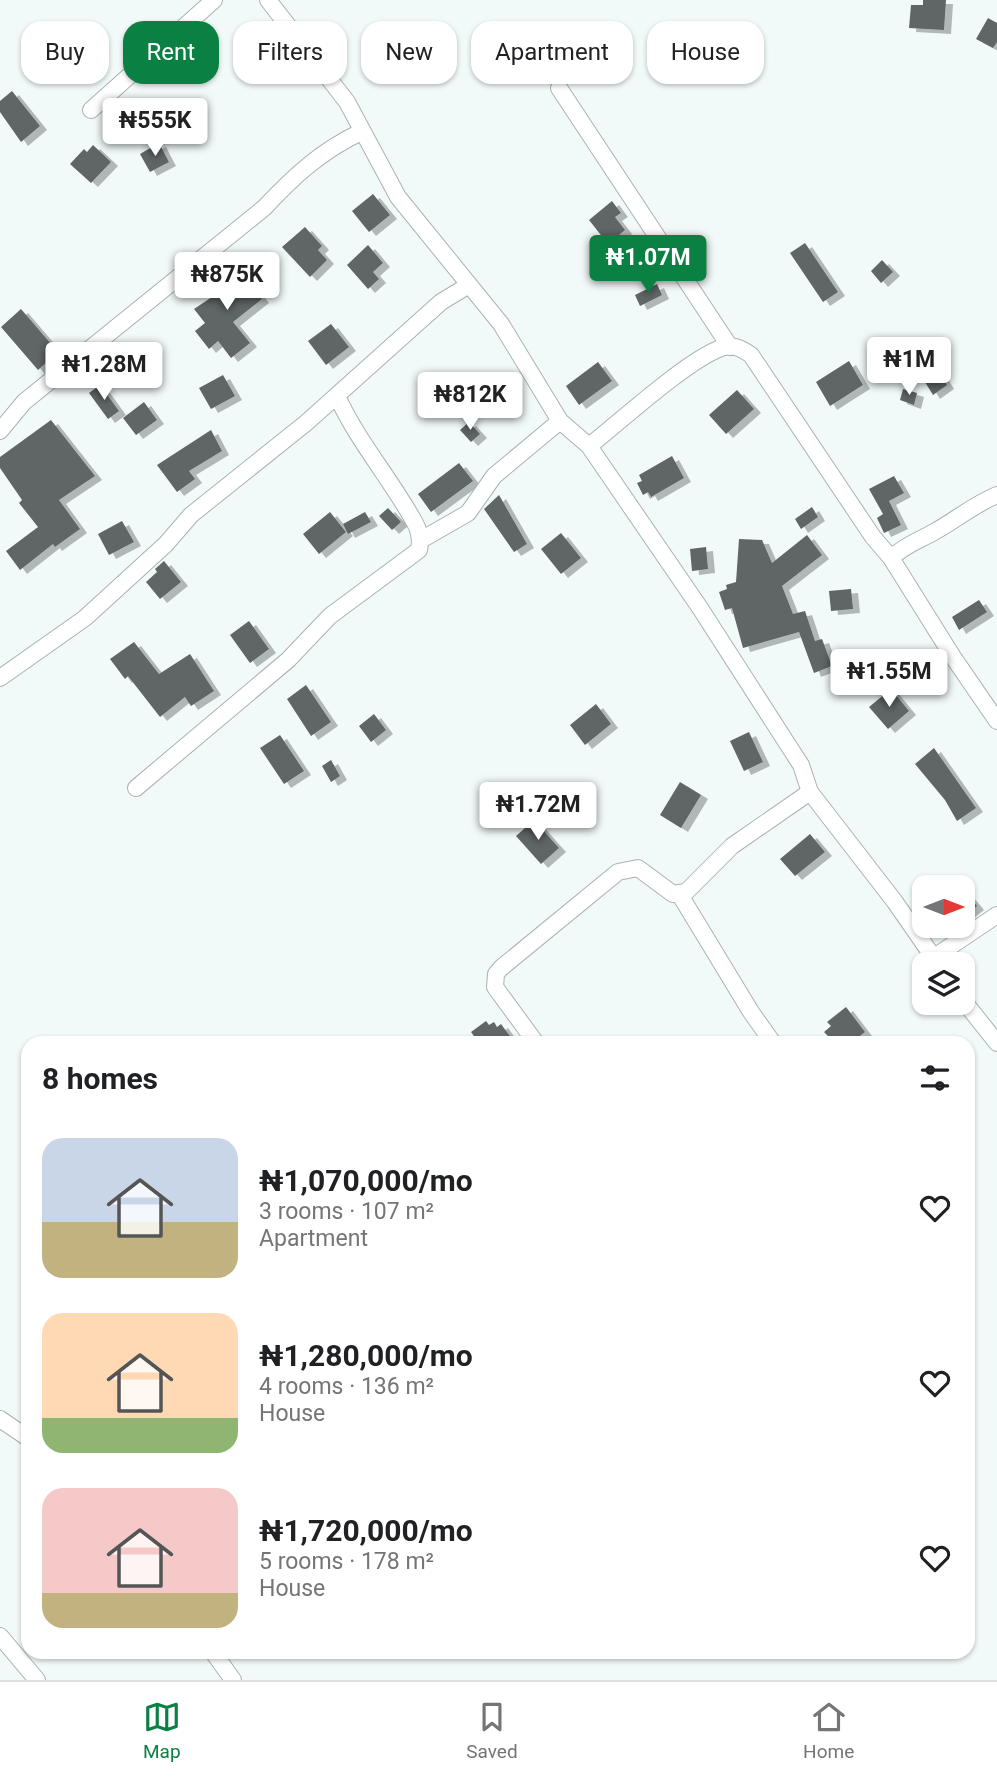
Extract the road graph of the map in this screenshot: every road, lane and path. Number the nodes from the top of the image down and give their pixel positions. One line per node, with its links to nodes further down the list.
1 (214, 0): 4 (street)
2 (268, 0): 5 (street)
3 (559, 88): 7 (street)
4 (92, 110)
5 (361, 132): 6 (street); 10 (street)
6 (469, 285): 8 (street); 9 (street)
7 (730, 347): 11 (street); 14 (street)
8 (337, 396): 13 (street); 15 (street)
9 (560, 421): 11 (street); 13 (street)
10 (0, 431)
11 (589, 446): 18 (street)
12 (997, 495): 14 (street)
13 (421, 540): 17 (street)
14 (891, 558): 16 (street)
15 (0, 678)
16 (997, 720)
17 (136, 788)
18 (810, 792): 19 (street); 21 (street)
19 (680, 895): 24 (street); 25 (street)
20 (997, 915): 22 (street)
21 (930, 952)
22 (948, 952)
23 (975, 1015): 26 (street)
24 (531, 1036)
25 (769, 1036)
26 (997, 1042)
27 (0, 1419): 28 (street)
28 (21, 1433)
29 (0, 1636): 31 (street)
30 (218, 1659): 32 (street)
31 (37, 1680)
32 (233, 1680)

